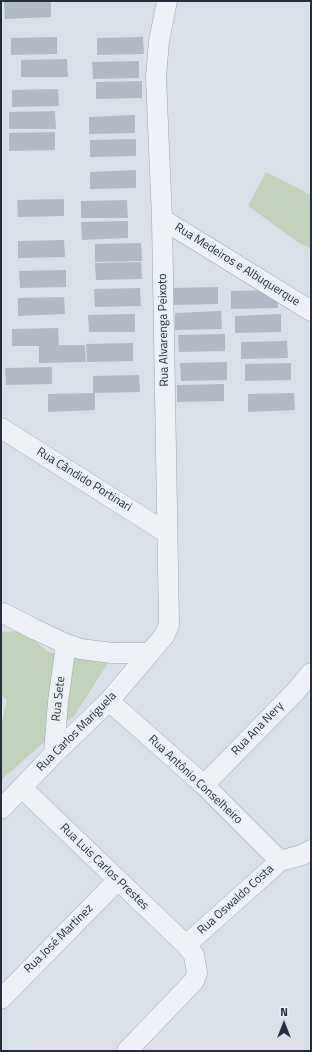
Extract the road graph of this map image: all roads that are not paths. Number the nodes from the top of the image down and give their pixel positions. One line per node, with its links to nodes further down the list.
1 (167, 1): 2 (street, Rua Alvarenga Peixoto)
2 (162, 219): 3 (street, Rua Medeiros e Albuquerque); 6 (street, Rua Alvarenga Peixoto)
3 (311, 311)
4 (1, 421): 5 (street)
5 (1, 428): 6 (street, Rua Cândido Portinari)
6 (167, 533): 9 (street, Rua Alvarenga Peixoto)
7 (3, 612): 8 (street)
8 (66, 644): 9 (street); 12 (street, Rua Sete)
9 (150, 653): 11 (street, Rua Carlos Mariguela)
10 (311, 673): 13 (street, Rua Ana Nery)
11 (109, 701): 12 (street, Rua Carlos Mariguela); 13 (street, Rua Antônio Conselheiro)
12 (54, 754): 14 (street, Rua Carlos Mariguela)
13 (204, 785): 17 (street, Rua Antônio Conselheiro)
14 (22, 788): 15 (street, Rua Carlos Mariguela); 18 (street, Rua Luis Carlos Prestes)
15 (1, 809)
16 (311, 850): 17 (street, Rua Oswaldo Costa)
17 (280, 861): 19 (street, Rua Oswaldo Costa)
18 (118, 880): 19 (street, Rua Luis Carlos Prestes); 20 (street, Rua José Martinez)
19 (186, 945): 21 (street, Rua Luis Carlos Prestes)
20 (1, 999)
21 (127, 1051)

